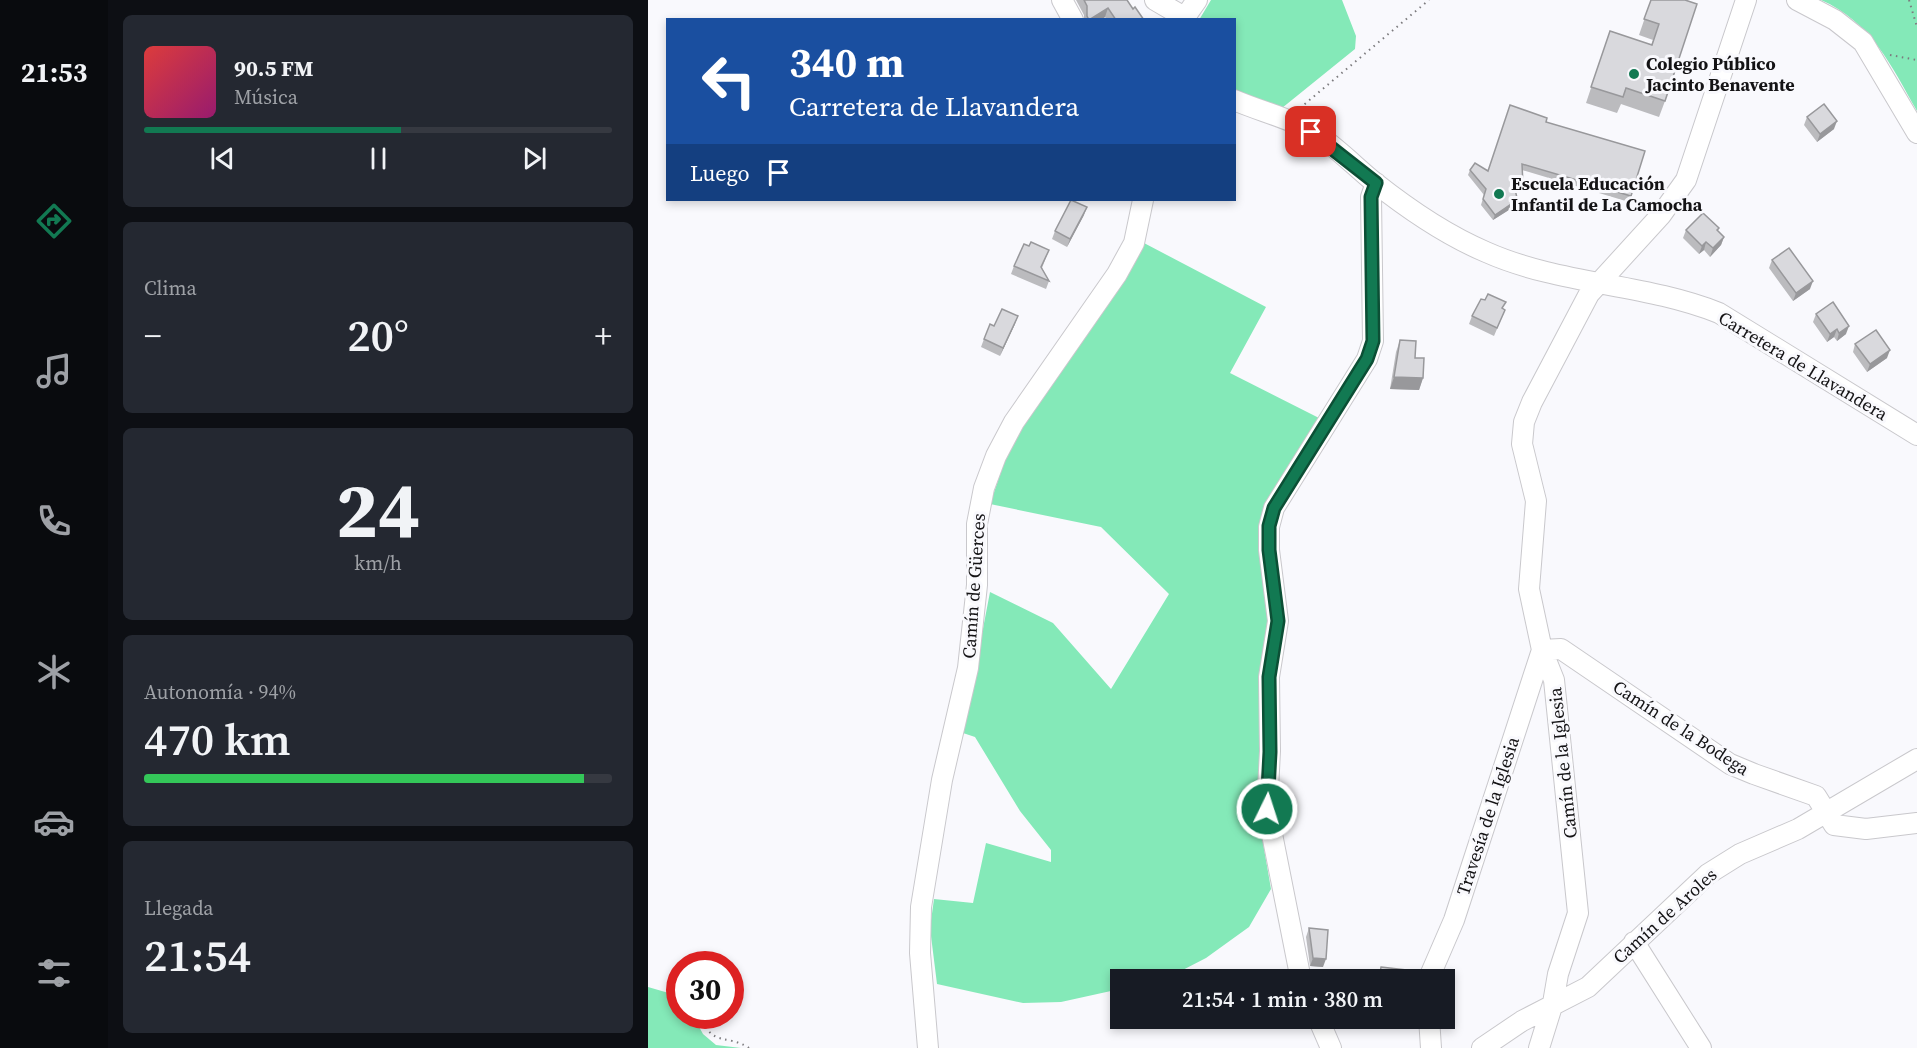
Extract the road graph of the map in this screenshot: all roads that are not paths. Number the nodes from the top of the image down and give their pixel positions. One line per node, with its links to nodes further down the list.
1 (1062, 0): 6 (street)
2 (1155, 0): 7 (street)
3 (1197, 0): 7 (street)
4 (1746, 0): 12 (street, Camín de la Iglesia)
5 (1797, 0): 9 (street)
6 (1072, 18)
7 (1183, 18)
8 (1236, 101): 10 (street, Carretera de Llavandera)
9 (1917, 133)
10 (1376, 183): 12 (street, Carretera de Llavandera); 19 (street)
11 (1143, 201): 24 (street, Camín de Güerces)
12 (1596, 284): 13 (street, Carretera de Llavandera); 14 (street, Camín de la Iglesia)
13 (1917, 435)
14 (1542, 650): 16 (street, Camín de la Bodega); 20 (street, Travesía de la Iglesia); 21 (street, Camín de la Iglesia)
15 (1917, 759): 16 (street, Camín de Aroles)
16 (1826, 813): 17 (street, Camín de la Bodega); 18 (street, Camín de Aroles)
17 (1917, 823)
18 (1634, 942): 21 (street, Camín de Aroles); 29 (street)
19 (1299, 969)
20 (1433, 969)
21 (1553, 1003): 27 (street, Camín de Aroles); 28 (street, Camín de la Iglesia)
22 (1322, 1029): 25 (street)
23 (1429, 1029): 26 (street)
24 (928, 1048)
25 (1330, 1048)
26 (1431, 1048)
27 (1482, 1048)
28 (1539, 1048)
29 (1701, 1048)

